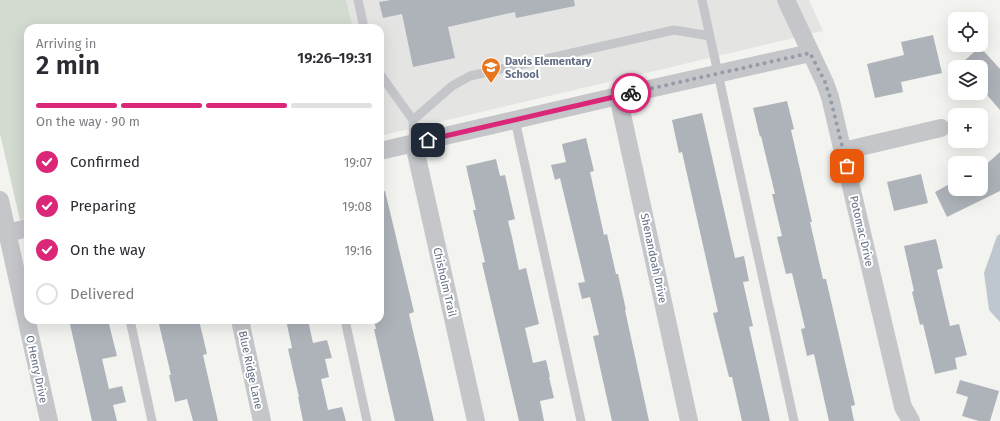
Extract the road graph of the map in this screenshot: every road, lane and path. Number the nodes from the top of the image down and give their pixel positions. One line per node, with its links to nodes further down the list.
1 (358, 0): 4 (lane)
2 (702, 0): 5 (lane)
3 (786, 0): 6 (street, Potomac Drive)
4 (363, 24)
5 (710, 36): 7 (lane); 10 (lane)
6 (810, 53): 7 (street); 15 (street, Potomac Drive)
7 (718, 74): 9 (street); 31 (lane)
8 (384, 80): 10 (lane)
9 (618, 96): 11 (street); 30 (street, Shenandoah Drive)
10 (413, 120): 13 (lane)
11 (516, 120): 13 (street); 29 (lane)
12 (941, 128): 15 (street)
13 (414, 144): 14 (street); 28 (street, Chisholm Trail)
14 (384, 150)
15 (843, 151): 32 (street, Potomac Drive)
16 (0, 200): 18 (street, O Henry Drive)
17 (24, 229): 18 (street)
18 (7, 233): 19 (street, O Henry Drive)
19 (24, 309)
20 (27, 324): 24 (street, O Henry Drive)
21 (131, 324): 25 (lane)
22 (241, 324): 26 (street, Blue Ridge Lane)
23 (346, 324): 27 (lane)
24 (49, 421)
25 (152, 421)
26 (262, 421)
27 (367, 421)
28 (476, 421)
29 (581, 421)
30 (689, 421)
31 (794, 421)
32 (911, 421)

